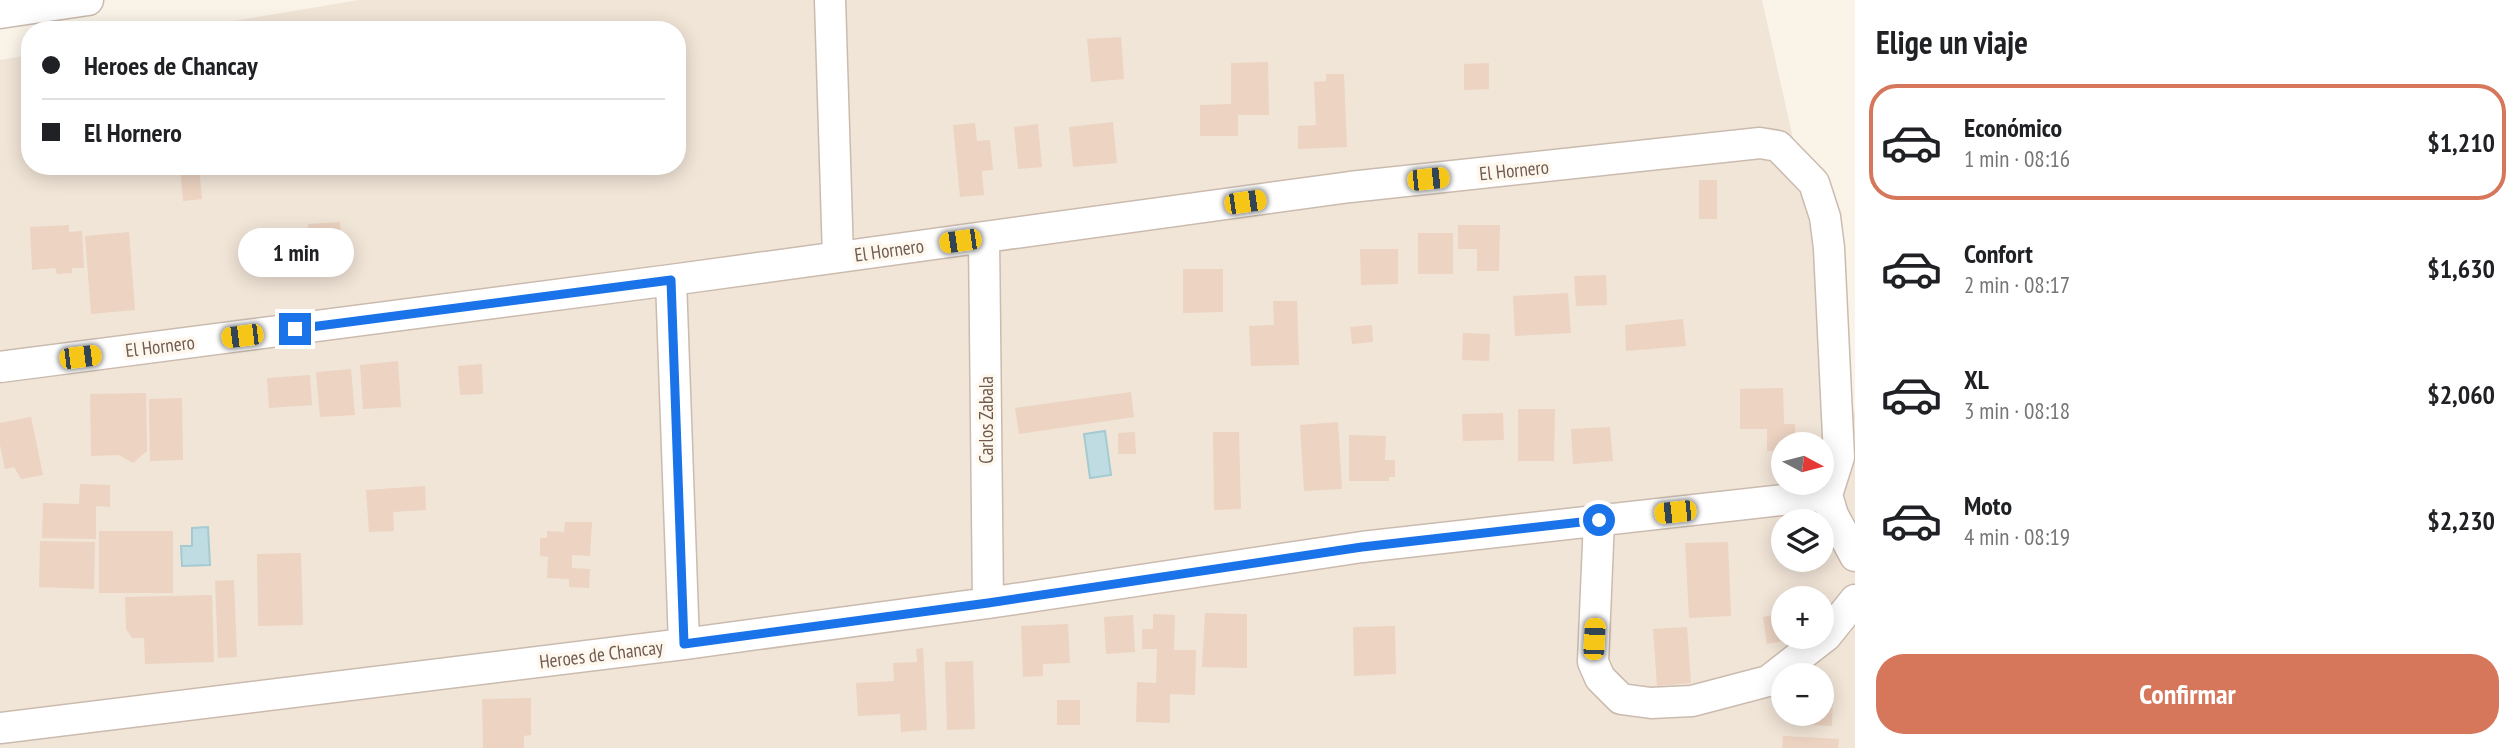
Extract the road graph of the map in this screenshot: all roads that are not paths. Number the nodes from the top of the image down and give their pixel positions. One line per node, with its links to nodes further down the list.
1 (88, 0): 3 (street)
2 (830, 0): 5 (street)
3 (0, 13)
4 (985, 237): 5 (street, El Hornero); 8 (street, El Hornero); 13 (street, Carlos Zabala)
5 (838, 257): 6 (street, El Hornero)
6 (671, 280): 7 (street, El Hornero); 14 (street)
7 (0, 367)
8 (1834, 473)
9 (1827, 495): 10 (street, Heroes de Chancay); 11 (street)
10 (1599, 520): 12 (street); 13 (street, Heroes de Chancay)
11 (1855, 556)
12 (1855, 600)
13 (988, 603): 14 (street, Heroes de Chancay)
14 (684, 644): 15 (street, Heroes de Chancay)
15 (0, 728)

